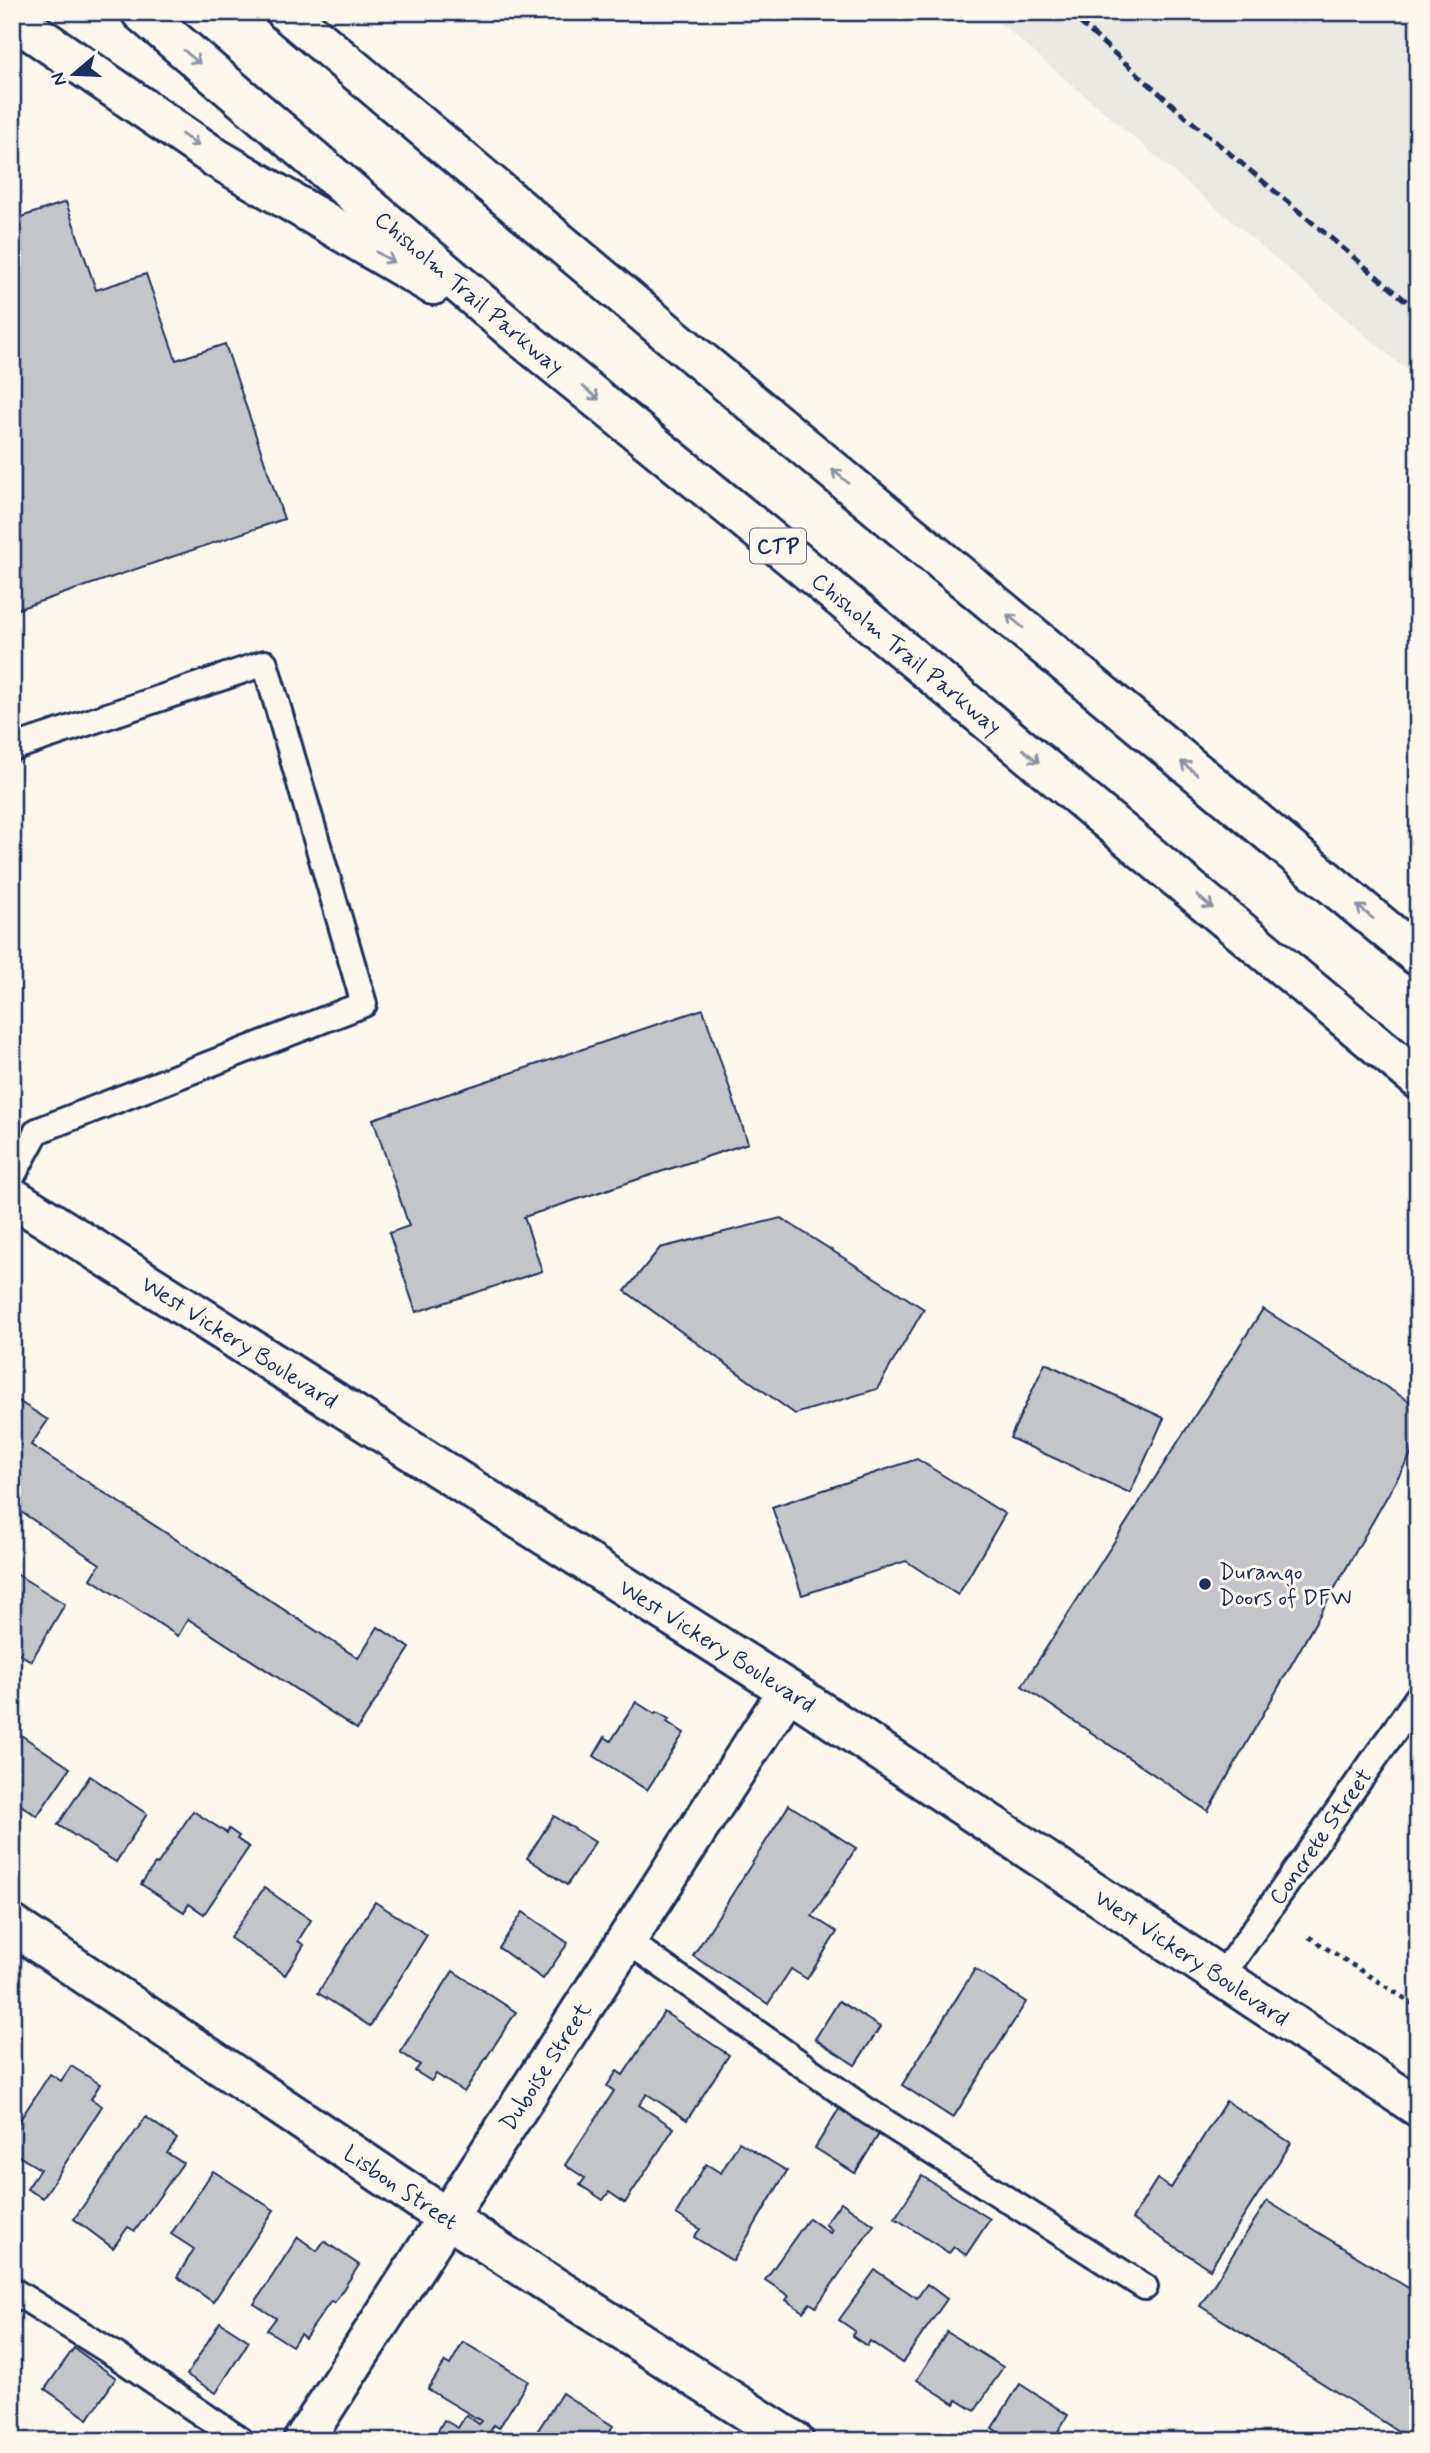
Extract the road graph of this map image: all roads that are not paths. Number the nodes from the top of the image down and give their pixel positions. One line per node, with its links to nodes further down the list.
1 (141, 12): 4 (main road, Chisholm Trail Parkway / CTP, one-way to 4)
2 (286, 12): 6 (main road, one-way to 2)
3 (12, 18): 4 (main road, one-way to 4)
4 (521, 337): 7 (main road, Chisholm Trail Parkway / CTP, one-way to 7)
5 (12, 748): 8 (lane)
6 (1418, 956)
7 (1418, 1079)
8 (12, 1177)
9 (12, 1196): 10 (main road, West Vickery Boulevard)
10 (788, 1690): 13 (main road, Duboise Street); 14 (main road, West Vickery Boulevard)
11 (1418, 1697): 14 (lane, Concrete Street)
12 (12, 1925): 16 (main road, Lisbon Street)
13 (626, 1940): 16 (main road, Duboise Street); 17 (lane)
14 (1221, 1977): 15 (main road, West Vickery Boulevard)
15 (1418, 2107)
16 (447, 2218): 20 (main road, Duboise Street); 21 (main road, Lisbon Street)
17 (1145, 2287)
18 (12, 2290): 19 (lane)
19 (242, 2441)
20 (303, 2441)
21 (794, 2441)

